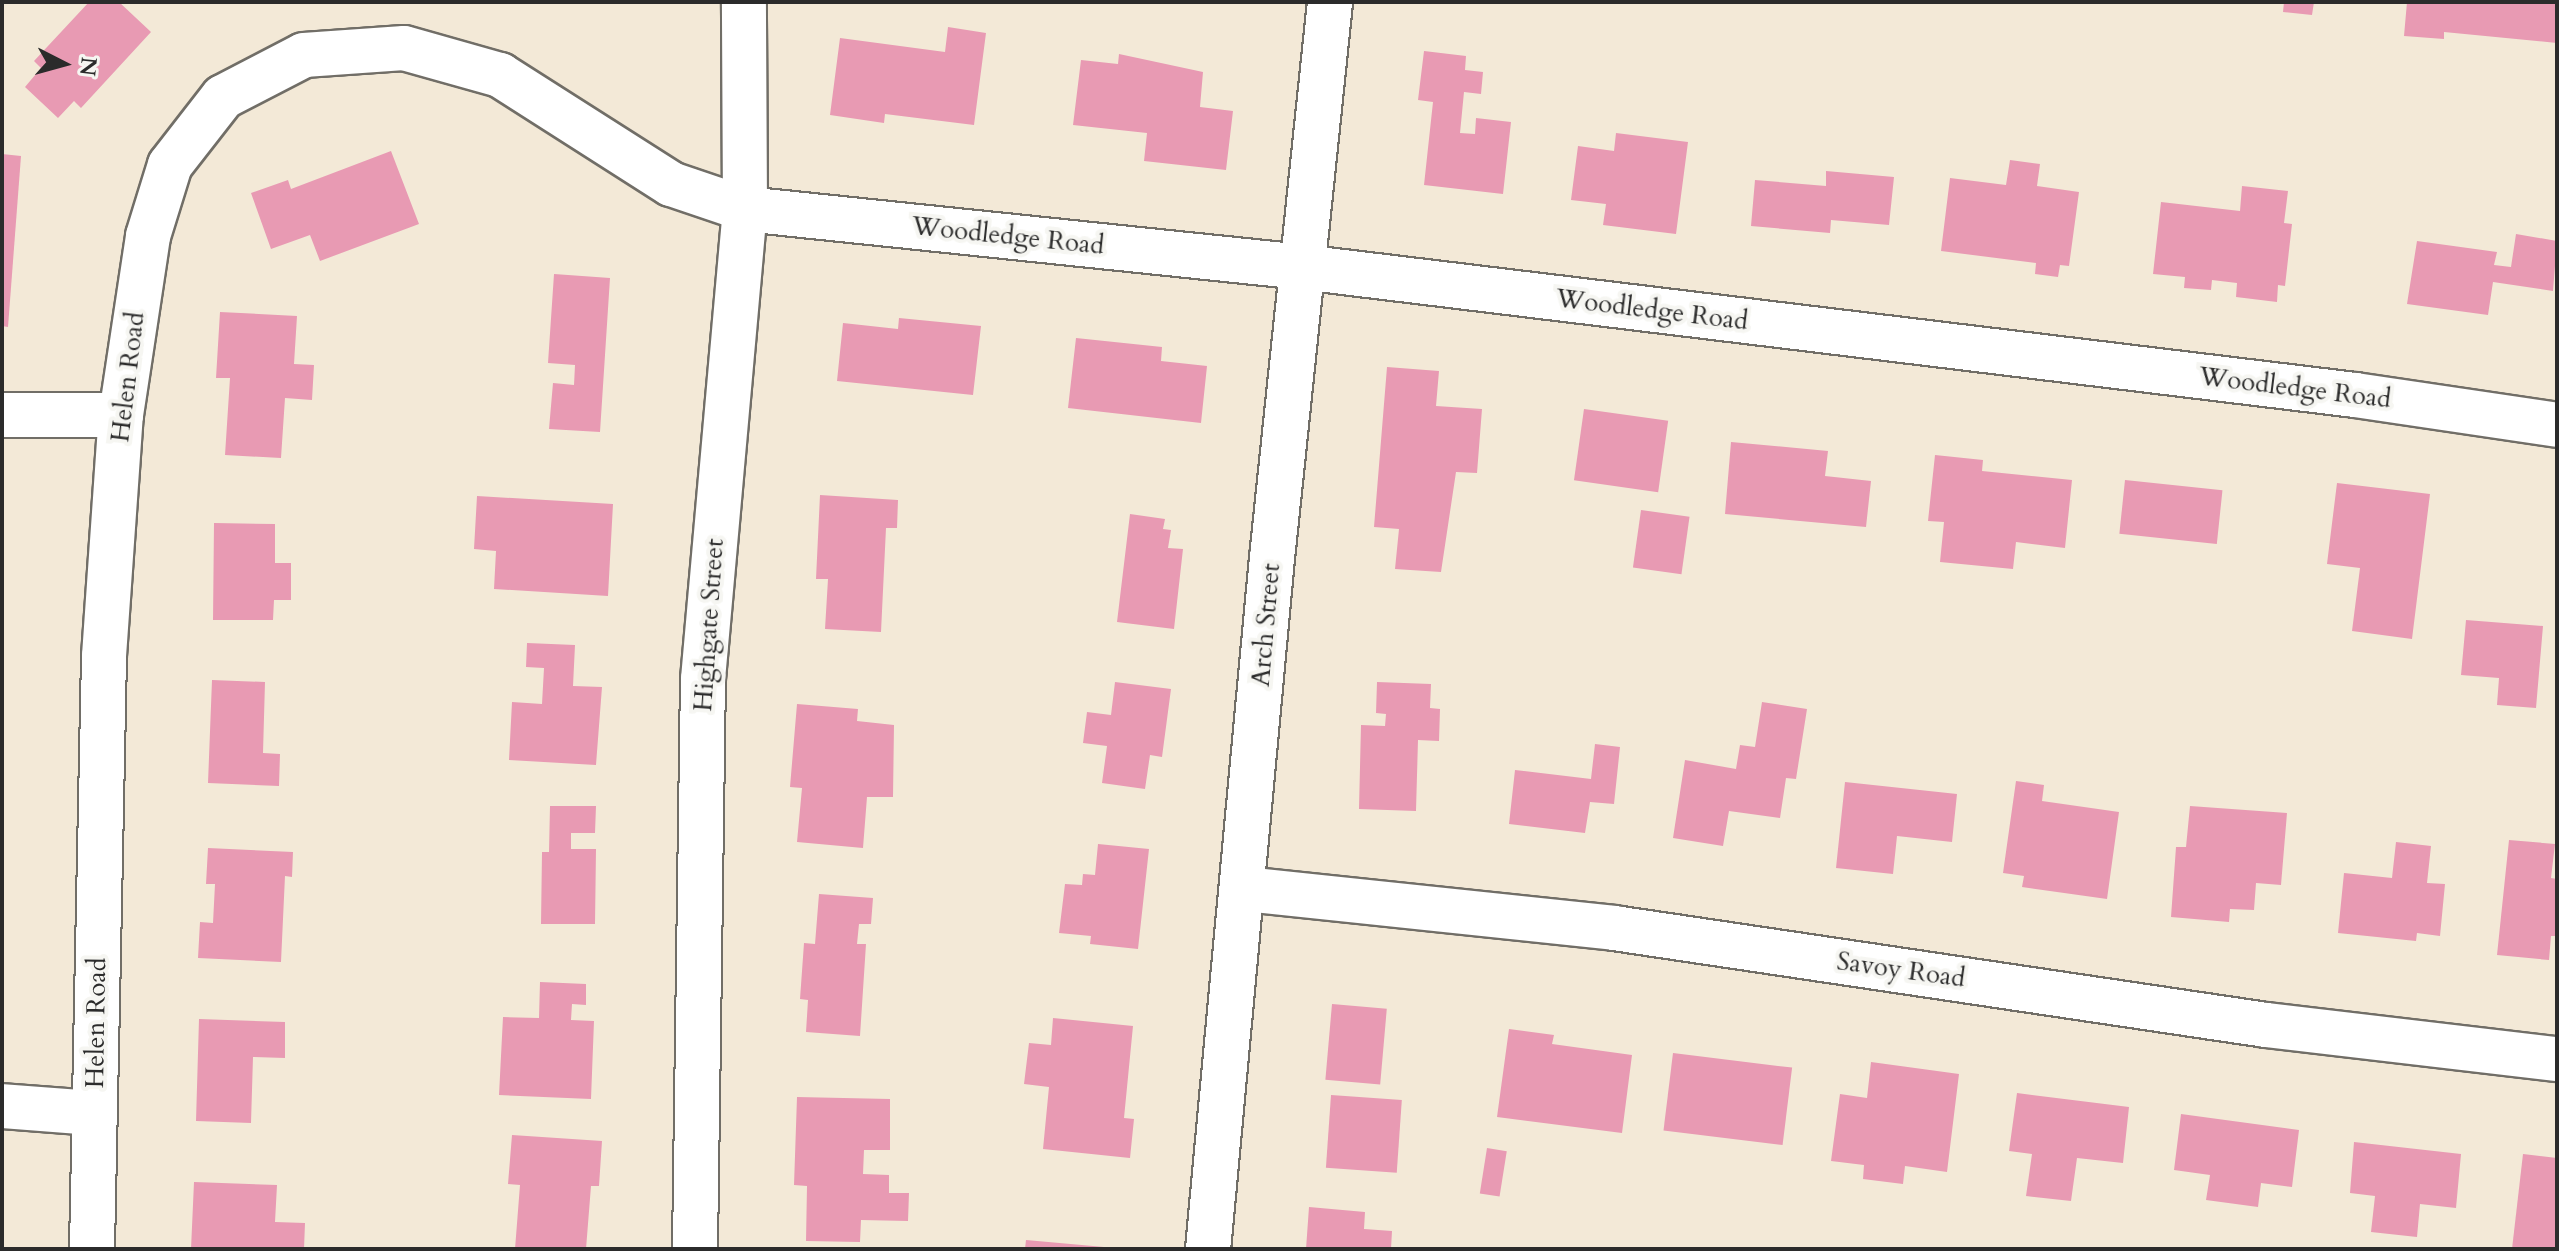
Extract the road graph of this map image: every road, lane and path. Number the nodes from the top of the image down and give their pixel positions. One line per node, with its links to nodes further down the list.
1 (744, 2): 3 (street, Highgate Street)
2 (1330, 2): 4 (street, Arch Street)
3 (745, 209): 4 (street, Woodledge Road); 6 (street, Helen Road); 13 (street, Highgate Street)
4 (1302, 267): 7 (street, Woodledge Road); 8 (street, Arch Street)
5 (2, 415): 6 (street)
6 (121, 415): 11 (street, Helen Road)
7 (2557, 425)
8 (1244, 889): 9 (street, Savoy Road); 14 (street, Arch Street)
9 (2557, 1059)
10 (2, 1106): 11 (street)
11 (94, 1113): 12 (street, Helen Road)
12 (92, 1249)
13 (695, 1249)
14 (1208, 1249)

